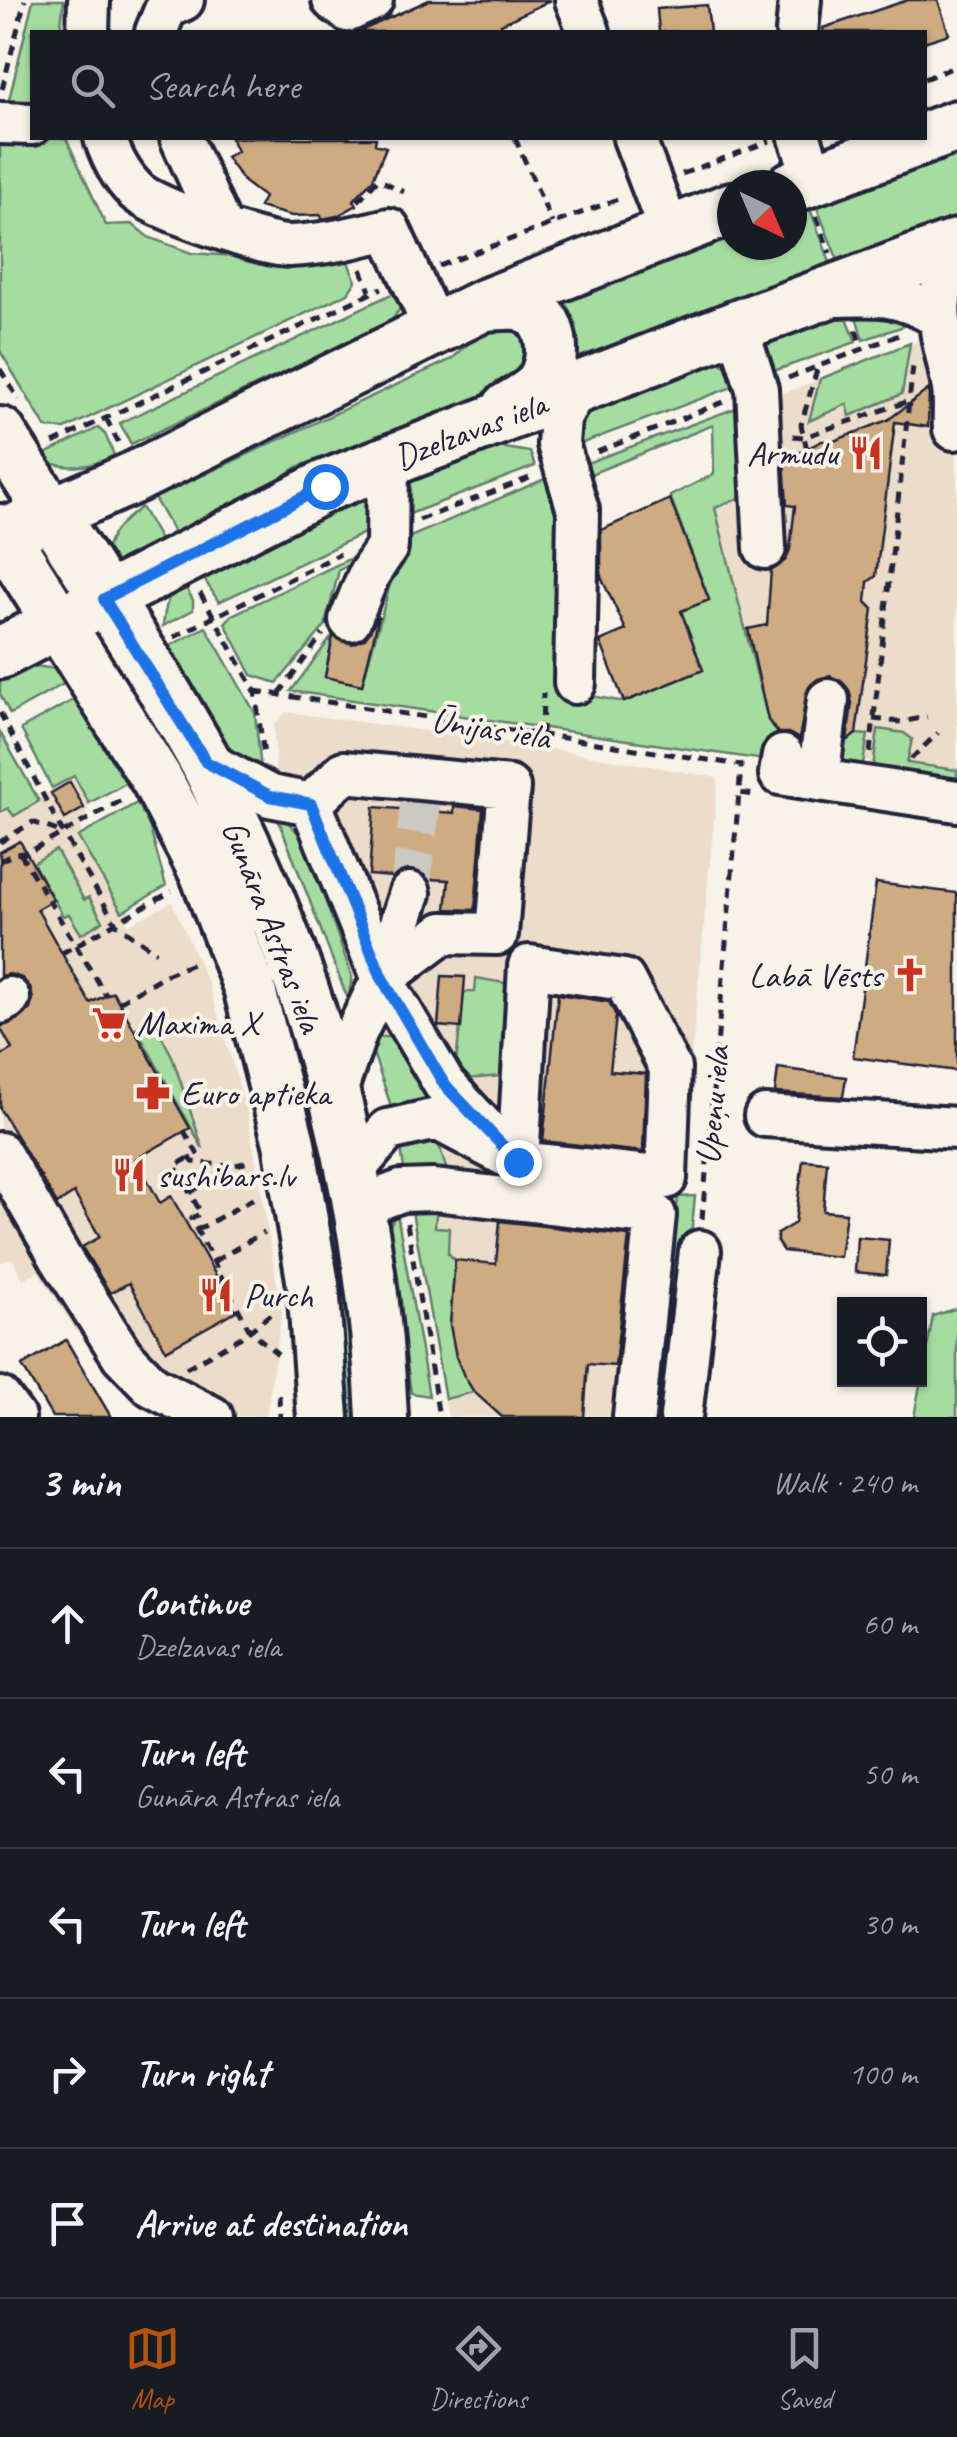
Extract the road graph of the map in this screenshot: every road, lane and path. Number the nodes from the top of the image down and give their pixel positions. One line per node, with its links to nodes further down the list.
1 (24, 0): 12 (path)
2 (89, 0): 7 (street)
3 (333, 0): 4 (street)
4 (372, 0)
5 (576, 0): 8 (street)
6 (800, 0): 9 (street)
7 (88, 30)
8 (588, 30)
9 (797, 30)
10 (957, 66): 11 (path)
11 (927, 78)
12 (0, 99)
13 (0, 123): 14 (street)
14 (30, 124)
15 (957, 126): 16 (main road)
16 (927, 136)
17 (105, 140): 28 (street)
18 (182, 140): 28 (street)
19 (516, 140): 27 (path)
20 (635, 140): 29 (street)
21 (914, 140): 22 (main road)
22 (807, 175)
23 (807, 189): 32 (path)
24 (404, 192): 25 (path)
25 (356, 203)
26 (717, 213): 29 (main road)
27 (552, 223)
28 (222, 229): 36 (street)
29 (669, 230): 33 (main road)
30 (957, 246): 32 (main road, Dzelzavas iela)
31 (957, 258): 34 (street)
32 (828, 282): 34 (street); 35 (main road, Dzelzavas iela)
33 (484, 305): 36 (main road); 44 (main road)
34 (937, 316): 45 (street)
35 (737, 326): 41 (main road, Dzelzavas iela); 47 (street)
36 (434, 328): 53 (main road)
37 (859, 340): 38 (path)
38 (862, 350)
39 (913, 365): 42 (path)
40 (818, 366): 48 (path)
41 (576, 389): 44 (main road, Dzelzavas iela); 49 (street)
42 (909, 401): 48 (path); 66 (path)
43 (106, 418): 51 (path)
44 (488, 423): 49 (street); 52 (main road, Dzelzavas iela)
45 (954, 429)
46 (0, 432): 53 (main road, Gunāra Astras iela)
47 (761, 434): 48 (path); 55 (street)
48 (804, 437): 50 (path)
49 (558, 444): 61 (street)
50 (807, 449)
51 (122, 450)
52 (388, 462): 56 (main road, Dzelzavas iela); 57 (street)
53 (50, 514): 54 (main road); 56 (main road, Gunāra Astras iela)
54 (1, 534): 58 (main road, Gunāra Astras iela)
55 (766, 548)
56 (104, 599): 58 (main road, Dzelzavas iela); 67 (main road, Gunāra Astras iela)
57 (350, 620): 62 (path)
58 (59, 622): 60 (main road, Dzelzavas iela); 69 (main road, Gunāra Astras iela)
59 (168, 639): 62 (path, Ūnijas iela)
60 (0, 653)
61 (575, 683)
62 (278, 695): 68 (path, Ūnijas iela)
63 (828, 700): 70 (street)
64 (0, 713): 74 (path)
65 (926, 717): 66 (path)
66 (874, 719): 70 (path)
67 (206, 762): 73 (street); 88 (main road, Gunāra Astras iela)
68 (728, 763)
69 (157, 780): 74 (path); 92 (main road, Gunāra Astras iela)
70 (866, 787): 72 (street)
71 (739, 793): 102 (path, Upeņu iela)
72 (957, 801)
73 (311, 804): 85 (street); 85 (street)
74 (63, 833): 75 (path); 76 (path); 80 (path)
75 (0, 842)
76 (20, 853): 77 (path); 81 (path)
77 (0, 861)
78 (170, 880): 80 (path)
79 (410, 892): 85 (street)
80 (116, 924): 81 (path); 82 (path)
81 (74, 947): 83 (path); 86 (path)
82 (156, 952)
83 (62, 953)
84 (204, 959): 87 (path)
85 (382, 978): 88 (street); 95 (street)
86 (106, 995)
87 (118, 1002)
88 (335, 1095): 97 (main road, Gunāra Astras iela)
89 (765, 1116): 90 (street)
90 (957, 1128)
91 (184, 1131): 94 (path)
92 (273, 1136): 96 (path); 117 (main road, Gunāra Astras iela)
93 (0, 1153): 111 (street)
94 (190, 1157): 96 (path); 99 (path)
95 (518, 1162): 95 (street); 97 (street)
96 (231, 1166): 99 (path)
97 (357, 1188): 118 (main road, Gunāra Astras iela); 119 (street)
98 (268, 1192): 101 (path)
99 (190, 1193): 101 (path)
100 (273, 1227): 103 (path)
101 (197, 1230): 103 (path)
102 (700, 1251): 120 (street)
103 (215, 1261): 107 (path)
104 (276, 1298): 105 (path)
105 (274, 1312): 106 (path); 107 (path)
106 (276, 1325)
107 (250, 1331): 109 (path); 111 (path)
108 (277, 1338): 109 (path)
109 (278, 1354): 110 (path)
110 (278, 1370)
111 (152, 1386): 115 (street)
112 (279, 1386): 116 (path)
113 (0, 1398): 114 (street)
114 (14, 1417)
115 (212, 1417)
116 (280, 1417)
117 (323, 1417)
118 (382, 1417)
119 (634, 1417)
120 (681, 1417)

